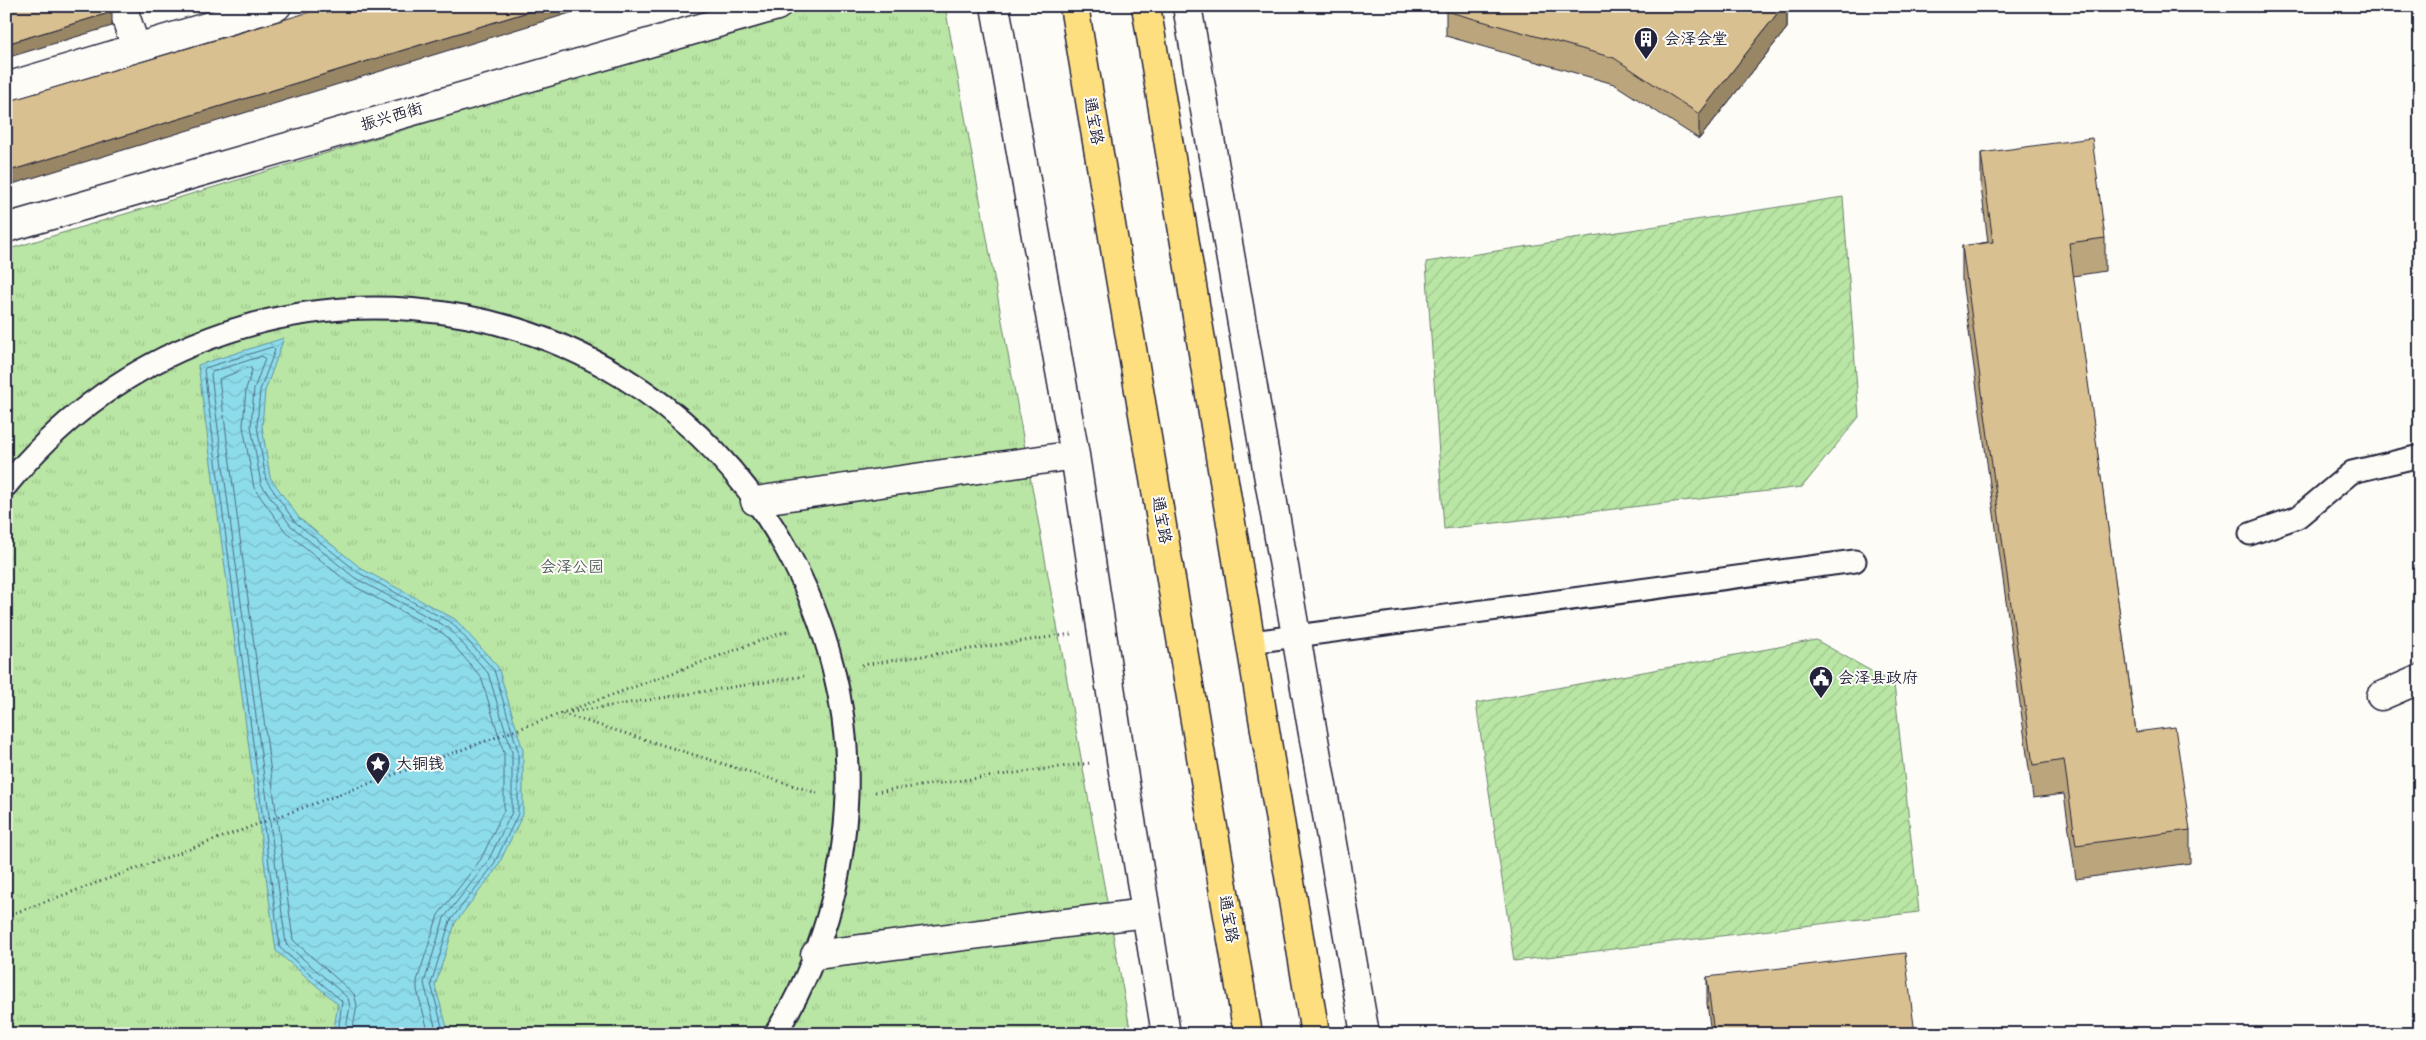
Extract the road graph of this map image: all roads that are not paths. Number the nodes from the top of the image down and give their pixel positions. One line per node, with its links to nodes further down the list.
1 (122, 6): 8 (street)
2 (277, 6): 8 (street)
3 (777, 6): 10 (street, 振兴西街)
4 (996, 6): 11 (street)
5 (1074, 6): 25 (main road, 通宝路)
6 (1146, 6): 18 (main road)
7 (1187, 6): 17 (street)
8 (136, 48): 9 (street)
9 (6, 87)
10 (6, 228)
11 (1075, 455): 14 (street); 21 (street)
12 (2420, 456): 15 (lane)
13 (6, 486): 14 (lane)
14 (755, 501): 22 (lane)
15 (2250, 534)
16 (1856, 561): 17 (lane)
17 (1296, 636): 18 (lane); 27 (street)
18 (1252, 642): 26 (main road)
19 (2420, 679): 20 (street)
20 (2381, 696)
21 (1145, 912): 22 (street); 24 (street)
22 (815, 955): 23 (lane)
23 (775, 1034)
24 (1166, 1034)
25 (1248, 1034)
26 (1315, 1034)
27 (1365, 1034)

